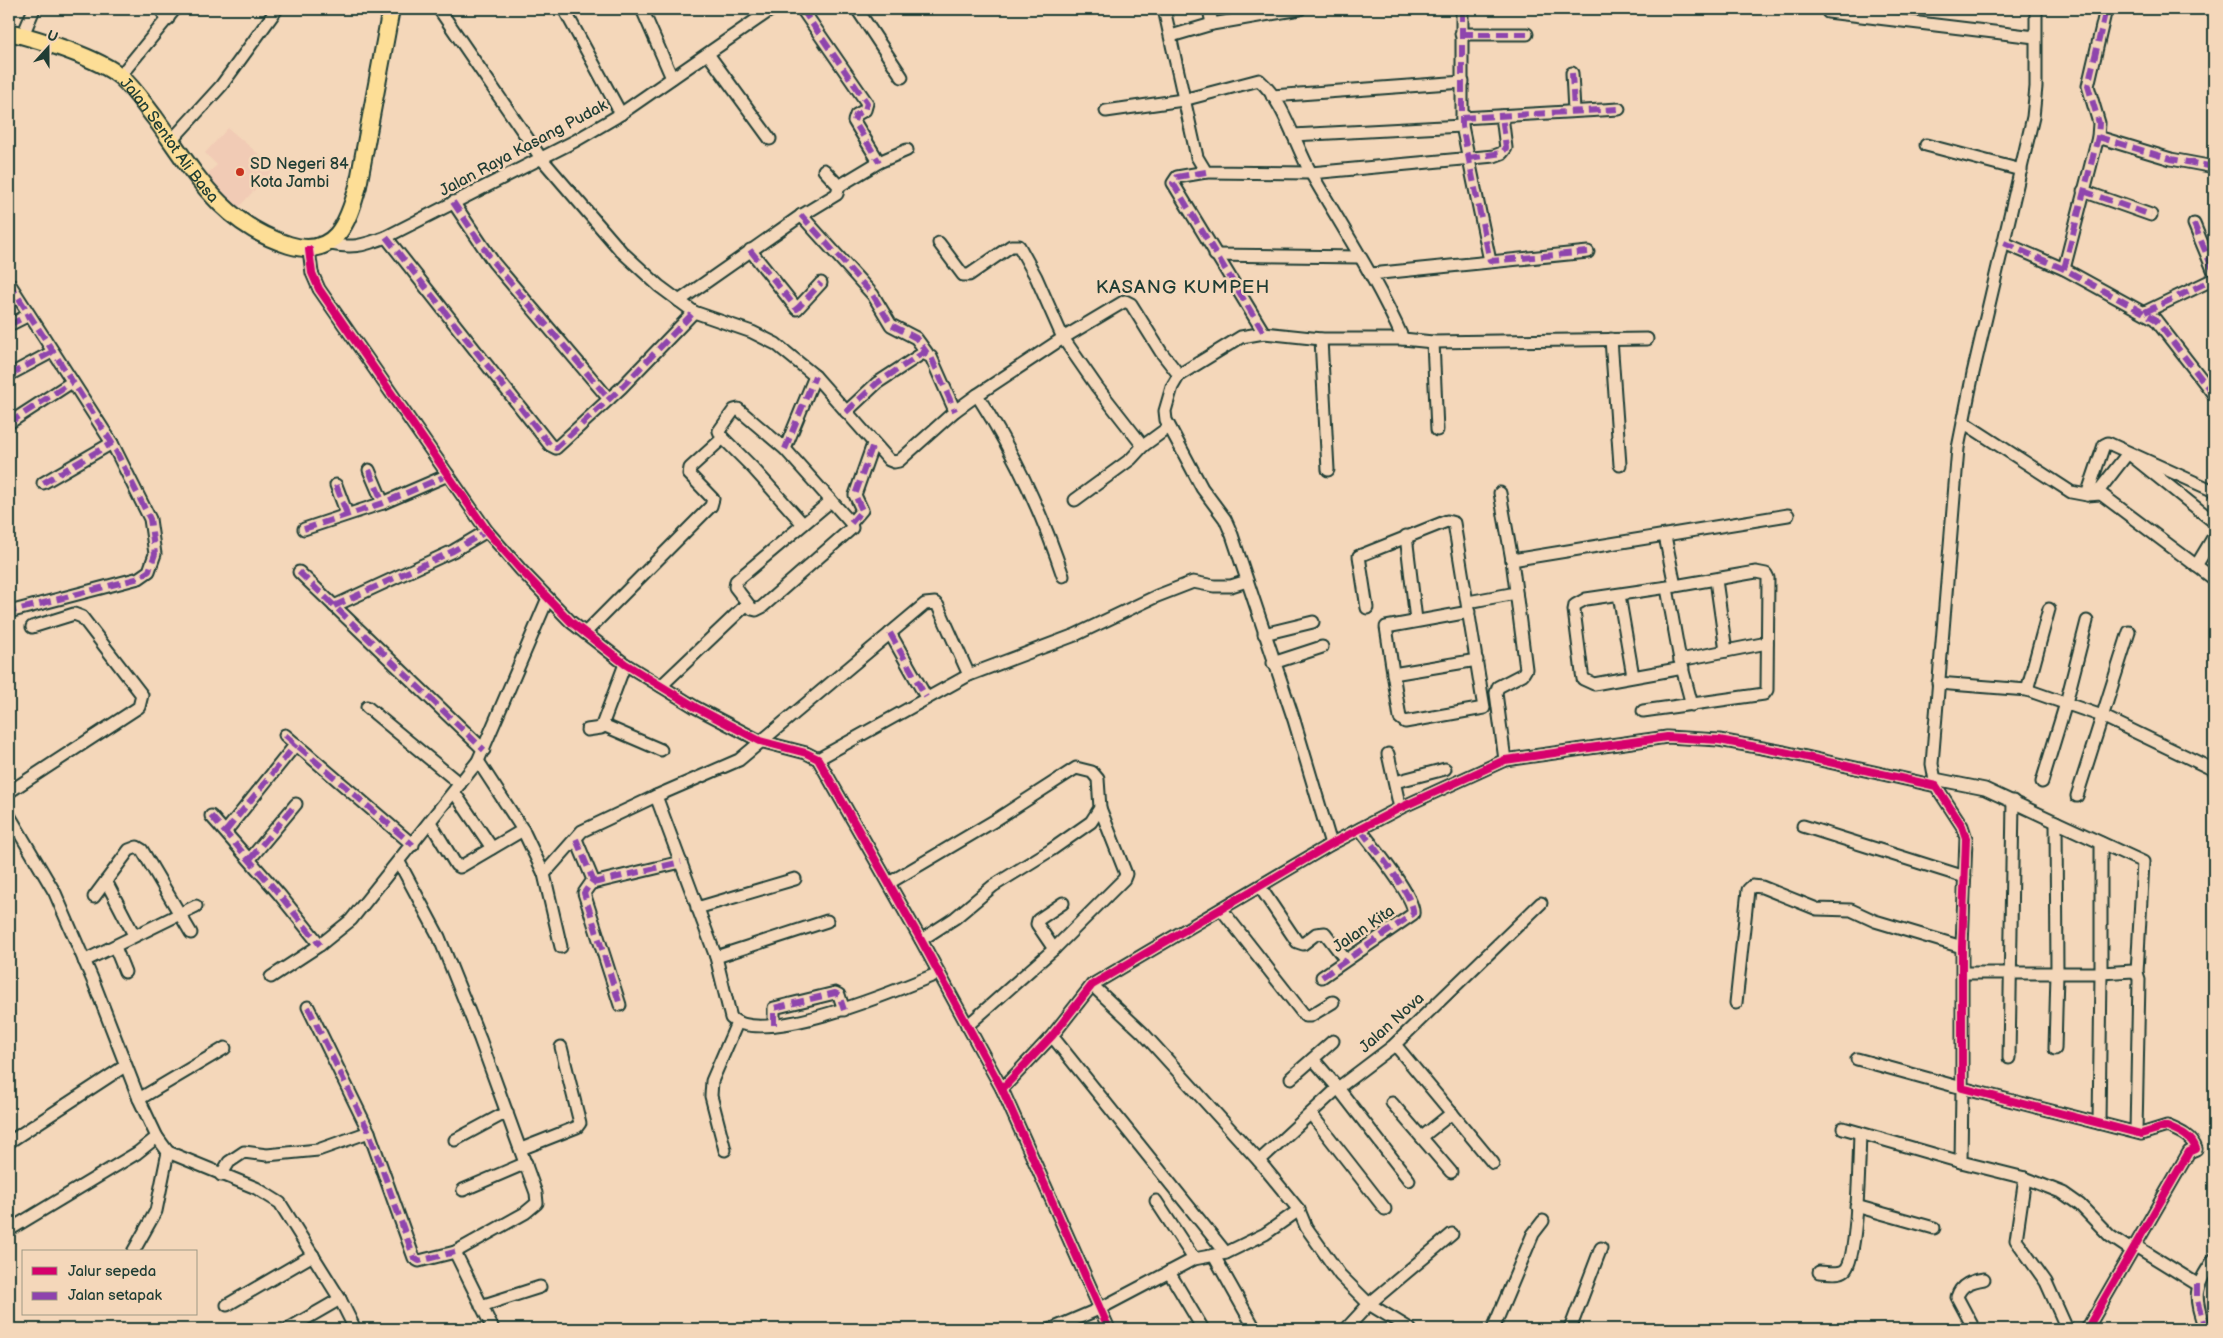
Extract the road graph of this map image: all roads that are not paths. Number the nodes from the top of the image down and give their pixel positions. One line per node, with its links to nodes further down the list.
1 (34, 9): 21 (street)
2 (160, 9): 19 (street)
3 (175, 9): 19 (street)
4 (277, 9): 43 (street)
5 (391, 9): 61 (highway)
6 (438, 9): 46 (street)
7 (564, 9): 37 (street)
8 (642, 9): 30 (street)
9 (772, 9): 26 (street, Jalan Raya Kasang Pudak)
10 (802, 9): 48 (street)
11 (856, 9): 29 (street)
12 (1164, 9): 24 (street)
13 (1209, 9): 20 (street)
14 (1300, 9): 20 (street)
15 (1462, 9): 22 (street)
16 (2036, 9): 25 (street)
17 (2106, 9): 41 (street)
18 (1828, 12): 25 (street)
19 (168, 19): 28 (street)
20 (1212, 24): 24 (street)
21 (16, 33): 28 (highway, Jalan Sentot Ali Basa)
22 (1461, 34): 23 (street); 31 (street)
23 (1527, 34)
24 (1170, 36): 33 (street)
25 (2035, 37): 51 (street)
26 (708, 54): 30 (street, Jalan Raya Kasang Pudak); 42 (street)
27 (1572, 73): 36 (street)
28 (120, 76): 43 (highway, Jalan Sentot Ali Basa)
29 (902, 77)
30 (672, 78): 37 (street, Jalan Raya Kasang Pudak)
31 (1463, 82): 32 (street); 39 (street)
32 (1272, 96): 33 (street); 40 (street)
33 (1183, 100): 35 (street); 52 (street)
34 (1620, 109): 36 (street)
35 (1106, 111)
36 (1574, 112): 38 (street)
37 (621, 114): 46 (street, Jalan Raya Kasang Pudak)
38 (1502, 116): 39 (street); 47 (street)
39 (1462, 122): 40 (street); 47 (street)
40 (1293, 135): 53 (street)
41 (2098, 137): 49 (street); 55 (street)
42 (770, 139)
43 (171, 141): 64 (highway, Jalan Sentot Ali Basa)
44 (1926, 145): 51 (street)
45 (907, 150): 48 (street)
46 (541, 158): 56 (street, Jalan Raya Kasang Pudak); 76 (street)
47 (1469, 158): 53 (street); 69 (street)
48 (879, 162): 54 (street)
49 (2214, 167)
50 (824, 170): 54 (street)
51 (2021, 170): 63 (street)
52 (1206, 172): 53 (street); 67 (street)
53 (1311, 173): 68 (street)
54 (838, 186): 57 (street)
55 (2083, 191): 58 (street); 70 (street)
56 (453, 202): 60 (street, Jalan Raya Kasang Pudak); 96 (street)
57 (801, 215): 65 (street); 89 (street)
58 (2151, 215)
59 (2194, 224): 71 (street)
60 (386, 237): 61 (street, Jalan Raya Kasang Pudak); 96 (street)
61 (326, 243): 64 (highway)
62 (939, 243): 82 (street)
63 (2004, 243): 70 (street); 99 (street)
64 (309, 250): 112 (street)
65 (750, 250): 74 (street); 76 (street)
66 (1588, 252): 69 (street)
67 (1215, 255): 68 (street); 81 (street)
68 (1359, 257): 72 (street)
69 (1490, 260): 72 (street)
70 (2064, 269): 78 (street)
71 (2214, 272)
72 (1372, 274): 84 (street)
73 (2214, 278): 78 (street)
74 (821, 282)
75 (9, 283): 79 (street)
76 (679, 301): 77 (street)
77 (694, 312): 92 (street); 96 (street)
78 (2145, 312): 95 (street)
79 (29, 315): 80 (street); 88 (street)
80 (9, 325)
81 (1264, 333): 83 (street); 91 (street)
82 (1063, 338): 91 (street); 94 (street); 106 (street)
83 (1321, 339): 84 (street); 111 (street)
84 (1403, 339): 87 (street)
85 (1611, 339): 86 (street); 87 (street); 109 (street)
86 (1647, 339)
87 (1433, 342): 102 (street)
88 (52, 352): 90 (street); 93 (street)
89 (927, 353): 97 (street); 98 (street)
90 (9, 375)
91 (1179, 375): 101 (street)
92 (815, 376): 98 (street); 107 (street)
93 (72, 382): 100 (street); 104 (street)
94 (977, 395): 97 (street); 134 (street)
95 (2214, 395)
96 (609, 399)
97 (955, 411): 105 (street)
98 (846, 412): 105 (street)
99 (1963, 422): 117 (street); 166 (street)
100 (9, 423)
101 (1169, 427): 106 (street); 137 (street)
102 (1437, 430)
103 (723, 438): 107 (street); 125 (street); 153 (street)
104 (112, 443): 113 (street); 147 (street)
105 (873, 444): 124 (street)
106 (1143, 446): 118 (street)
107 (785, 449): 119 (street)
108 (2128, 452): 115 (street); 117 (street); 117 (street); 123 (street)
109 (1620, 465)
110 (369, 470): 120 (street)
111 (1328, 470)
112 (448, 475): 120 (street); 127 (street)
113 (43, 482)
114 (336, 485): 121 (street)
115 (2214, 491)
116 (1500, 493): 131 (street)
117 (2092, 494): 132 (street)
118 (1075, 500)
119 (831, 501): 124 (street); 125 (street)
120 (383, 503): 121 (street)
121 (348, 514): 126 (street)
122 (1788, 515): 129 (street)
123 (2214, 522)
124 (851, 523): 142 (street)
125 (803, 524): 142 (street)
126 (304, 529)
127 (487, 531): 141 (street); 143 (street)
128 (1406, 536): 144 (street); 145 (street); 148 (street)
129 (1665, 536): 131 (street); 138 (street)
130 (2214, 536): 132 (street)
131 (1512, 560): 139 (street)
132 (2196, 566): 135 (street)
133 (299, 572): 143 (street)
134 (1063, 576)
135 (2214, 579)
136 (1716, 580): 138 (street); 156 (street); 158 (street)
137 (1247, 581): 155 (street); 164 (street)
138 (1671, 587): 140 (street); 162 (street)
139 (1516, 593): 144 (street); 184 (street)
140 (1619, 595): 165 (street); 165 (street)
141 (548, 598): 153 (street); 180 (street)
142 (747, 604): 167 (street)
143 (334, 606): 180 (street)
144 (1468, 607): 148 (street); 159 (street)
145 (1366, 608)
146 (2049, 608): 168 (street)
147 (9, 612)
148 (1416, 620): 163 (street)
149 (2087, 621): 170 (street)
150 (1314, 622): 155 (street)
151 (32, 627): 192 (street)
152 (2128, 632): 174 (street)
153 (585, 633): 161 (street)
154 (890, 633): 164 (street); 169 (street); 178 (street)
155 (1264, 634): 160 (street)
156 (1767, 644): 158 (street); 171 (street)
157 (1322, 648): 160 (street)
158 (1726, 652): 162 (street)
159 (1477, 660): 163 (street); 163 (street)
160 (1273, 663): 209 (street)
161 (625, 664): 167 (street); 175 (street)
162 (1682, 664): 165 (street); 171 (street)
163 (1393, 674)
164 (969, 675): 169 (street)
165 (1633, 676)
166 (1938, 683): 168 (street); 190 (street)
167 (661, 686): 178 (street)
168 (2026, 690): 170 (street)
169 (926, 697): 183 (street)
170 (2066, 703): 174 (street); 189 (street)
171 (1692, 705): 173 (street)
172 (367, 707): 191 (street)
173 (1643, 711)
174 (2102, 716): 187 (street); 194 (street)
175 (603, 725): 176 (street); 181 (street)
176 (587, 730)
177 (285, 735): 179 (street)
178 (760, 741): 183 (street); 193 (street)
179 (296, 744): 206 (street); 210 (street)
180 (484, 750): 185 (street)
181 (661, 750)
182 (1388, 754): 188 (street)
183 (818, 759): 220 (street)
184 (1506, 760): 190 (street); 198 (street)
185 (478, 761): 191 (street); 205 (street)
186 (1445, 769): 188 (street)
187 (2214, 770)
188 (1395, 782): 198 (street)
189 (2042, 782)
190 (1936, 783): 195 (street); 216 (street)
191 (457, 788): 201 (street); 211 (street)
192 (9, 792)
193 (656, 796): 207 (street); 214 (street)
194 (2077, 796)
195 (2013, 801): 202 (street); 244 (street)
196 (296, 804): 212 (street)
197 (1100, 808): 220 (street); 232 (street); 237 (street)
198 (1400, 808): 204 (street)
199 (9, 815): 240 (street)
200 (211, 816): 206 (street)
201 (430, 822): 210 (street); 211 (street)
202 (2056, 822): 208 (street); 245 (street)
203 (1803, 826): 216 (street)
204 (1360, 829): 209 (street); 239 (street, Jalan Kita)
205 (523, 830): 211 (street); 215 (street)
206 (226, 831): 212 (street)
207 (576, 838): 215 (street); 219 (street)
208 (2102, 843): 246 (street); 247 (street)
209 (1331, 844): 221 (street)
210 (413, 845): 213 (street)
211 (492, 848)
212 (250, 859): 233 (street)
213 (400, 862): 233 (street); 275 (street)
214 (681, 862): 219 (street); 226 (street)
215 (544, 874): 235 (street)
216 (1965, 877): 236 (street)
217 (796, 880): 226 (street)
218 (106, 881): 222 (street); 228 (street); 231 (street)
219 (593, 883): 253 (street)
220 (889, 883): 232 (street)
221 (1260, 887): 227 (street); 239 (street)
222 (94, 897)
223 (1063, 902): 237 (street)
224 (1541, 904): 261 (street, Jalan Nova)
225 (196, 906): 228 (street)
226 (697, 908): 238 (street)
227 (1222, 910): 250 (street); 251 (street)
228 (179, 914): 230 (street); 231 (street)
229 (827, 922): 238 (street)
230 (191, 932)
231 (134, 935): 234 (street)
232 (921, 940): 242 (street)
233 (320, 945): 248 (street)
234 (115, 947): 240 (street); 241 (street)
235 (562, 947)
236 (1962, 947): 243 (street); 252 (street)
237 (1054, 949): 258 (street)
238 (716, 957): 256 (street)
239 (1345, 959): 249 (street, Jalan Kita)
240 (84, 960): 268 (street)
241 (125, 972)
242 (939, 973): 255 (street); 258 (street)
243 (1964, 973): 244 (street); 271 (street)
244 (2010, 973): 245 (street); 265 (street)
245 (2057, 973): 246 (street); 264 (street)
246 (2100, 973): 247 (street); 278 (street)
247 (2137, 973): 281 (street)
248 (271, 977)
249 (1322, 977)
250 (1092, 985): 259 (street); 290 (street)
251 (1333, 1002)
252 (1736, 1003)
253 (620, 1005)
254 (308, 1007): 280 (street)
255 (844, 1010): 257 (street); 257 (street)
256 (737, 1023): 257 (street); 288 (street)
257 (774, 1025)
258 (967, 1026): 272 (street)
259 (1052, 1036): 272 (street); 311 (street)
260 (1334, 1041): 266 (street)
261 (1392, 1047): 270 (street, Jalan Nova); 276 (street)
262 (225, 1048): 273 (street)
263 (561, 1048): 287 (street)
264 (2055, 1049)
265 (2009, 1058)
266 (1312, 1059): 269 (street); 270 (street)
267 (1857, 1059): 271 (street)
268 (125, 1066): 273 (street); 286 (street)
269 (1291, 1078)
270 (1338, 1088): 277 (street, Jalan Nova); 297 (street)
271 (1962, 1088): 278 (street); 291 (street)
272 (1002, 1089): 325 (street)
273 (139, 1099): 283 (street)
274 (1392, 1103): 284 (street)
275 (507, 1112): 285 (street); 287 (street)
276 (1452, 1113): 284 (street); 293 (street)
277 (1310, 1114): 290 (street, Jalan Nova); 301 (street)
278 (2099, 1123): 281 (street)
279 (1844, 1128): 282 (street)
280 (369, 1132): 295 (street); 310 (street)
281 (2136, 1132): 308 (street)
282 (1860, 1133): 291 (street); 300 (street)
283 (157, 1137): 289 (street); 305 (street)
284 (1422, 1137): 294 (street)
285 (455, 1140)
286 (9, 1142)
287 (521, 1150): 292 (street)
288 (724, 1150)
289 (168, 1152): 295 (street); 309 (street)
290 (1259, 1161): 302 (street)
291 (1961, 1162): 296 (street)
292 (526, 1163): 298 (street); 310 (street)
293 (1494, 1163)
294 (1451, 1172)
295 (221, 1175): 312 (street)
296 (2025, 1178): 308 (street); 338 (street)
297 (1409, 1180)
298 (463, 1190)
299 (1156, 1201): 314 (street)
300 (1856, 1206): 304 (street); 317 (street)
301 (1385, 1209)
302 (1299, 1210): 311 (street); 322 (street)
303 (1543, 1221): 335 (street)
304 (1934, 1228)
305 (9, 1230)
306 (1452, 1234): 322 (street)
307 (1601, 1248): 336 (street)
308 (2132, 1248): 319 (street); 339 (street)
309 (134, 1250)
310 (455, 1252): 324 (street)
311 (1226, 1253): 313 (street)
312 (313, 1255): 321 (street); 323 (street)
313 (1214, 1256): 314 (street); 332 (street)
314 (1194, 1259): 316 (street)
315 (2214, 1259): 319 (street)
316 (1169, 1272): 325 (street); 331 (street)
317 (1819, 1272)
318 (1984, 1279): 337 (street)
319 (2197, 1284): 340 (street)
320 (540, 1287): 324 (street)
321 (340, 1299): 326 (street); 327 (street)
322 (1368, 1304): 333 (street); 334 (street)
323 (227, 1305)
324 (481, 1306): 328 (street)
325 (1099, 1309): 329 (street); 330 (street)
326 (288, 1329)
327 (355, 1329)
328 (493, 1329)
329 (1052, 1329)
330 (1109, 1329)
331 (1203, 1329)
332 (1255, 1329)
333 (1346, 1329)
334 (1410, 1329)
335 (1493, 1329)
336 (1570, 1329)
337 (1974, 1329)
338 (2067, 1329)
339 (2087, 1329)
340 (2205, 1329)

